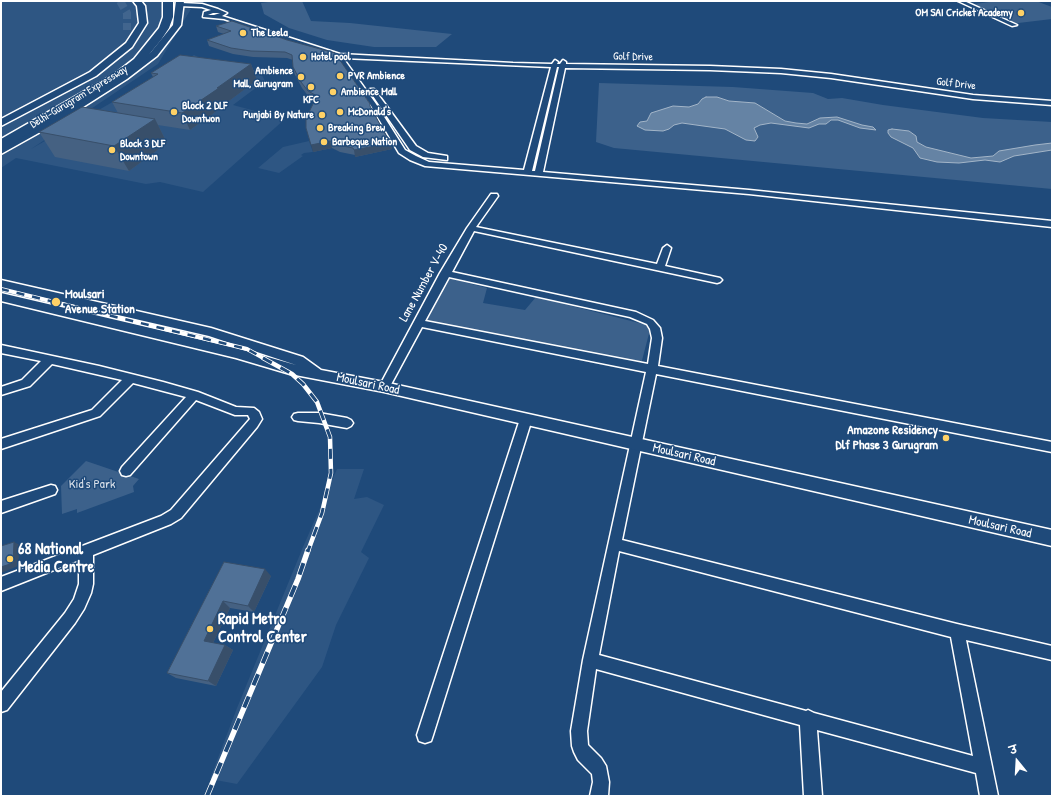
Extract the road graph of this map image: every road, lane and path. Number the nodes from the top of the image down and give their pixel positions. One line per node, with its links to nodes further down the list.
1 (137, 1): 15 (main road)
2 (168, 1): 17 (highway, Delhi-Gurugram Expressway)
3 (960, 1): 7 (street)
4 (181, 3): 5 (street); 18 (main road)
5 (220, 14): 8 (street, Golf Drive); 9 (street, Golf Drive)
6 (153, 23): 16 (highway, Delhi-Gurugram Expressway)
7 (1014, 25)
8 (351, 55): 9 (street, Golf Drive); 10 (street, Golf Drive); 19 (street)
9 (339, 56): 19 (street)
10 (554, 64): 11 (street, Golf Drive); 19 (street)
11 (563, 64): 12 (street, Golf Drive); 20 (street)
12 (870, 81): 13 (street, Golf Drive); 14 (street, Golf Drive)
13 (1052, 99)
14 (1052, 103)
15 (1, 122)
16 (1, 134)
17 (1, 144)
18 (1, 151)
19 (529, 168): 20 (street)
20 (540, 169): 22 (street)
21 (494, 196): 25 (street, Lane Number V-40)
22 (821, 196): 23 (street); 24 (street)
23 (1052, 219)
24 (1052, 224)
25 (471, 228): 27 (street); 28 (street, Lane Number V-40)
26 (667, 248): 27 (street)
27 (660, 268): 29 (street)
28 (445, 273): 32 (street, Lane Number V-40); 35 (street)
29 (717, 280)
30 (1, 284): 36 (street, Moulsari Road)
31 (1, 297): 36 (street, Moulsari Road)
32 (418, 323): 35 (street); 38 (street, Lane Number V-40)
33 (1, 350): 34 (street)
34 (50, 359): 37 (street); 39 (street)
35 (652, 369): 45 (street); 46 (street)
36 (317, 373): 38 (street, Moulsari Road)
37 (131, 378): 40 (street); 44 (street)
38 (384, 387): 42 (street, Moulsari Road)
39 (1, 391)
40 (194, 395): 47 (street); 52 (street)
41 (298, 417): 43 (street)
42 (526, 419): 45 (street, Moulsari Road); 59 (street)
43 (347, 423)
44 (1, 444)
45 (636, 444): 50 (street, Moulsari Road); 51 (street)
46 (1052, 447)
47 (126, 471)
48 (51, 490): 49 (street)
49 (1, 507)
50 (1052, 538)
51 (614, 544): 54 (street); 56 (street)
52 (86, 552): 53 (street); 57 (street)
53 (1, 584)
54 (956, 631): 55 (street); 60 (street)
55 (1052, 653)
56 (590, 660): 58 (street); 61 (street)
57 (1, 704)
58 (808, 718): 60 (street); 62 (street)
59 (425, 735)
60 (984, 767): 63 (street)
61 (598, 796)
62 (813, 796)
63 (989, 796)

